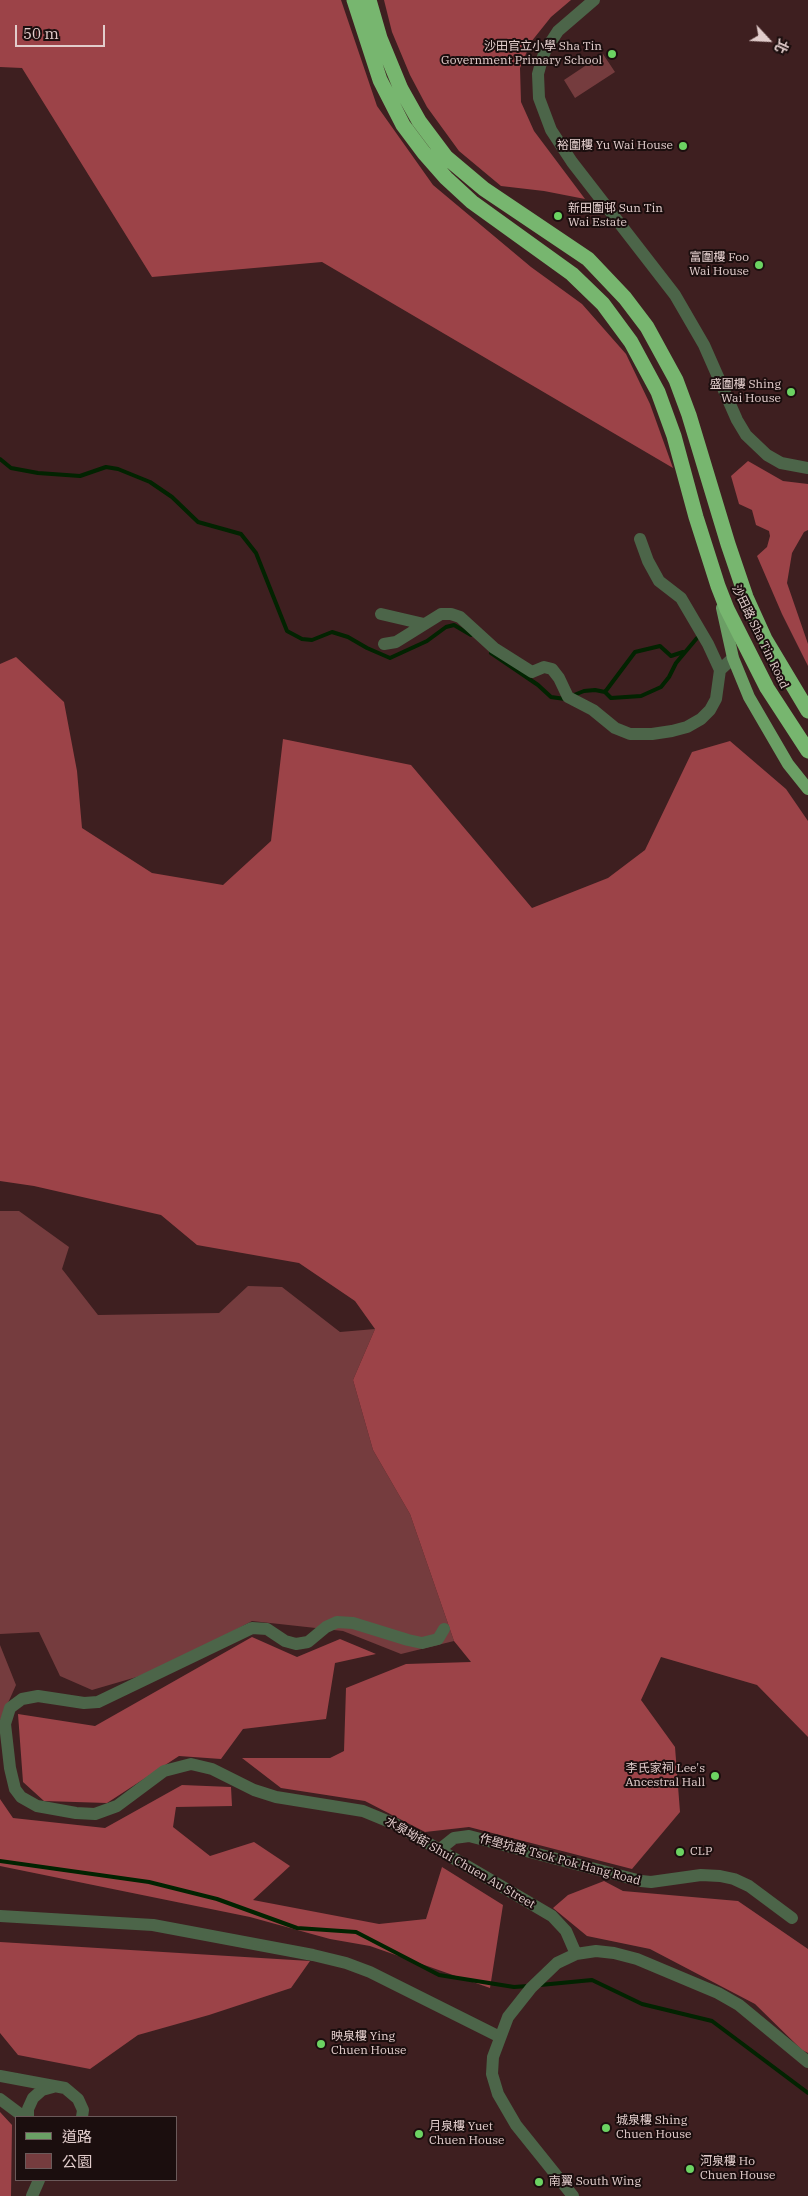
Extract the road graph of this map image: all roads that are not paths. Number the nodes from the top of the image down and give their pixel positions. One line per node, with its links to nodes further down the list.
1 (354, 0): 6 (highway, 沙田路 Sha Tin Road)
2 (369, 0): 12 (highway)
3 (594, 0): 4 (street)
4 (808, 468)
5 (640, 539): 11 (street)
6 (718, 586): 10 (main road); 13 (highway, 沙田路 Sha Tin Road)
7 (381, 614): 8 (street)
8 (424, 624): 9 (street); 11 (street)
9 (384, 644)
10 (733, 658): 11 (street); 14 (main road)
11 (720, 670)
12 (806, 706)
13 (808, 751)
14 (808, 789)
15 (444, 1629): 16 (street, 水泉坳街 Shui Chuen Au Street)
16 (439, 1850): 18 (street, 作壆坑路 Tsok Pok Hang Road); 19 (street, 水泉坳街 Shui Chuen Au Street)
17 (0, 1916): 20 (street)
18 (792, 1918)
19 (576, 1954): 20 (street); 21 (street)
20 (500, 2037): 31 (street)
21 (808, 2062)
22 (0, 2076): 23 (street)
23 (53, 2087): 26 (street); 27 (street)
24 (0, 2099): 25 (street)
25 (23, 2116)
26 (28, 2116)
27 (82, 2116)
28 (34, 2181): 30 (street)
29 (39, 2181): 30 (street)
30 (32, 2196)
31 (573, 2196)

